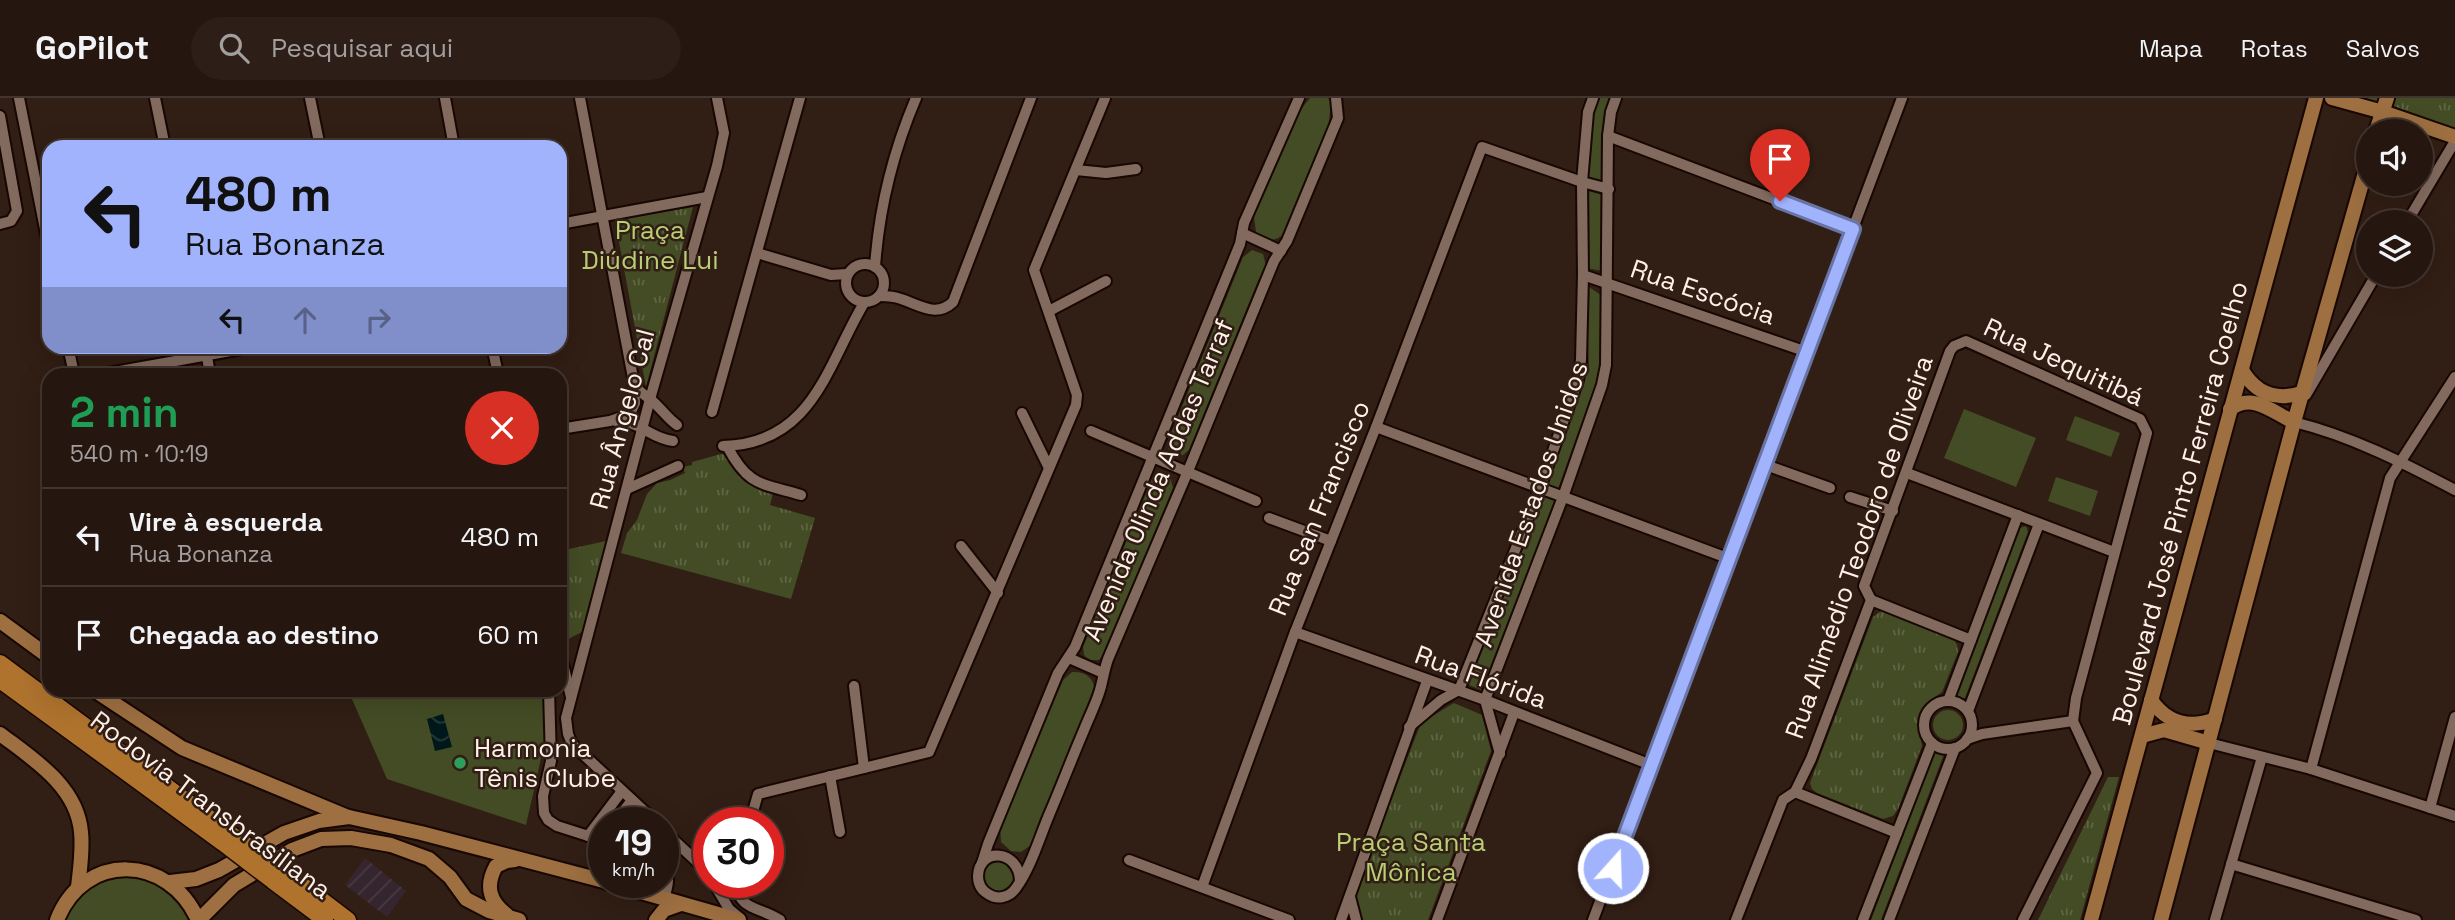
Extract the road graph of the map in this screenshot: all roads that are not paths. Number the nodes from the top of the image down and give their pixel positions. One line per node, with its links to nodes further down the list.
1 (19, 98): 32 (street)
2 (155, 98): 22 (street)
3 (310, 98): 23 (street)
4 (445, 98): 24 (street)
5 (580, 98): 33 (street)
6 (717, 98): 30 (street, Rua Ângelo Cal)
7 (800, 98): 39 (street)
8 (916, 98): 40 (street)
9 (1031, 98): 48 (street)
10 (1105, 98): 26 (street)
11 (1299, 98): 37 (street, Avenida Olinda Addas Tarraf)
12 (1336, 98): 38 (street, Avenida Olinda Addas Tarraf)
13 (1593, 98): 27 (street, Avenida Estados Unidos)
14 (1616, 98): 20 (street, Avenida Estados Unidos)
15 (1902, 98): 36 (street)
16 (2316, 98): 55 (main road, Boulevard José Pinto Ferreira Coelho)
17 (2332, 98): 18 (main road)
18 (2385, 105): 21 (main road)
19 (0, 116): 35 (street)
20 (1608, 136): 28 (street, Avenida Estados Unidos); 36 (street)
21 (2455, 139): 31 (street)
22 (164, 140)
23 (319, 140)
24 (453, 140)
25 (1136, 169): 26 (street)
26 (1076, 170): 50 (street)
27 (1582, 183): 28 (street); 41 (street, Avenida Estados Unidos); 67 (street, Rua San Francisco)
28 (1609, 189): 44 (street, Avenida Estados Unidos)
29 (2359, 196): 58 (main road)
30 (707, 197): 33 (street); 59 (street, Rua Ângelo Cal)
31 (2414, 210)
32 (42, 213)
33 (602, 215): 34 (street); 57 (street)
34 (567, 222)
35 (0, 225)
36 (1853, 229): 52 (street)
37 (1242, 233): 38 (street); 72 (street, Avenida Olinda Addas Tarraf)
38 (1280, 251): 77 (street, Avenida Olinda Addas Tarraf)
39 (757, 253): 42 (street); 62 (street)
40 (871, 266): 42 (street); 45 (street)
41 (1583, 275): 44 (street, Rua Escócia); 79 (street, Avenida Estados Unidos)
42 (846, 279): 49 (street)
43 (1106, 281): 50 (street)
44 (1608, 282): 52 (street, Rua Escócia); 84 (street, Avenida Estados Unidos)
45 (884, 283): 47 (street); 48 (street)
46 (2369, 287): 60 (street)
47 (879, 296): 48 (street); 49 (street)
48 (898, 297)
49 (859, 301): 83 (street)
50 (1049, 311): 76 (street)
51 (1960, 342): 78 (street, Rua Alimédio Teodoro de Oliveira); 93 (street, Rua Jequitibá)
52 (1807, 352): 74 (street)
53 (192, 354): 54 (street)
54 (130, 368)
55 (2242, 370): 58 (main road); 61 (main road, Boulevard José Pinto Ferreira Coelho)
56 (2455, 377): 73 (street)
57 (634, 378): 59 (street); 64 (street)
58 (2304, 392): 60 (main road)
59 (650, 399): 66 (street); 69 (street, Rua Ângelo Cal)
60 (2299, 407): 65 (main road)
61 (2230, 409): 65 (main road); 115 (main road, Boulevard José Pinto Ferreira Coelho)
62 (712, 412)
63 (1022, 413): 76 (street)
64 (610, 421): 68 (street); 69 (street)
65 (2294, 422): 73 (street); 122 (main road)
66 (677, 425)
67 (1376, 427): 79 (street); 91 (street, Rua San Francisco)
68 (567, 428)
69 (643, 428): 71 (street); 81 (street, Rua Ângelo Cal)
70 (1091, 431): 72 (street)
71 (673, 441)
72 (1154, 457): 77 (street); 101 (street, Avenida Olinda Addas Tarraf)
73 (2400, 461): 82 (street); 139 (street)
74 (1763, 464): 80 (street); 94 (street)
75 (678, 466): 81 (street)
76 (1049, 468): 95 (street)
77 (1188, 471): 86 (street); 103 (street, Avenida Olinda Addas Tarraf)
78 (1907, 473): 87 (street, Rua Alimédio Teodoro de Oliveira); 88 (street)
79 (1540, 488): 84 (street); 108 (street, Avenida Estados Unidos)
80 (1830, 488)
81 (627, 489): 113 (street, Rua Ângelo Cal)
82 (2455, 490)
83 (801, 495)
84 (1563, 496): 94 (street); 114 (street, Avenida Estados Unidos)
85 (1850, 497): 87 (street)
86 (1256, 501)
87 (1893, 511): 96 (street, Rua Alimédio Teodoro de Oliveira)
88 (2018, 516): 90 (street); 99 (street)
89 (1269, 518): 91 (street)
90 (2039, 524): 93 (street); 117 (street)
91 (1331, 541): 98 (street, Rua San Francisco)
92 (961, 546): 95 (street)
93 (2114, 552): 123 (street)
94 (1730, 559): 137 (street)
95 (998, 593): 138 (street)
96 (1871, 600): 99 (street); 142 (street, Rua Alimédio Teodoro de Oliveira)
97 (0, 621): 100 (main road)
98 (1295, 632): 105 (street, Rua Flórida); 166 (street, Rua San Francisco)
99 (1971, 640): 116 (street)
100 (42, 652)
101 (1069, 659): 103 (street); 159 (street, Avenida Olinda Addas Tarraf)
102 (0, 663): 109 (highway, Rodovia Transbrasiliana)
103 (1103, 673): 163 (street, Avenida Olinda Addas Tarraf)
104 (0, 680): 154 (highway, Rodovia Transbrasiliana)
105 (1427, 681): 108 (street, Rua Flórida); 125 (street)
106 (567, 683): 113 (street)
107 (854, 686): 138 (street)
108 (1459, 690): 114 (street, Rua Flórida); 125 (street)
109 (42, 696)
110 (44, 697): 154 (highway, Rodovia Transbrasiliana)
111 (105, 697): 150 (main road)
112 (550, 697): 120 (street)
113 (571, 700): 121 (street, Rua Ângelo Cal)
114 (1485, 700): 118 (street, Rua Flórida); 135 (street)
115 (2151, 700): 122 (main road); 128 (main road, Boulevard José Pinto Ferreira Coelho)
116 (1948, 701): 117 (street); 132 (street)
117 (1968, 711): 124 (street)
118 (1514, 713): 135 (street); 137 (street, Rua Flórida)
119 (2455, 717): 148 (street)
120 (551, 718): 121 (street); 131 (street)
121 (566, 718): 129 (street)
122 (2215, 719): 133 (main road)
123 (2073, 721): 127 (street); 189 (street)
124 (1972, 725): 127 (street); 130 (street)
125 (1409, 727): 167 (street)
126 (0, 734): 165 (main road)
127 (1982, 734): 130 (street)
128 (2142, 736): 133 (main road); 190 (main road, Boulevard José Pinto Ferreira Coelho)
129 (569, 738): 131 (street); 141 (street)
130 (1967, 739): 134 (street)
131 (552, 741): 153 (street)
132 (1932, 743): 134 (street); 152 (street)
133 (2209, 743): 136 (street); 191 (main road)
134 (1955, 748): 188 (street)
135 (1500, 754): 184 (street)
136 (2262, 757): 139 (street); 160 (street)
137 (1651, 765): 185 (street)
138 (864, 768): 140 (street)
139 (2311, 769): 148 (street)
140 (830, 776): 147 (street); 151 (street)
141 (622, 791): 143 (street); 144 (street)
142 (1795, 792): 152 (street); 186 (street, Rua Alimédio Teodoro de Oliveira)
143 (632, 800): 145 (street); 146 (street)
144 (610, 807)
145 (627, 807)
146 (640, 807)
147 (754, 807)
148 (2430, 808): 149 (street)
149 (2455, 816)
150 (349, 817): 157 (main road); 164 (main road)
151 (840, 832)
152 (1897, 833): 187 (street)
153 (588, 836)
154 (227, 839): 161 (highway, Rodovia Transbrasiliana, bridge)
155 (679, 845): 156 (street)
156 (693, 858)
157 (524, 860): 162 (main road); 174 (main road)
158 (1129, 860): 166 (street)
159 (982, 863): 163 (street); 163 (street)
160 (2231, 864): 192 (street); 193 (street)
161 (279, 876): 177 (highway, Rodovia Transbrasiliana); 178 (highway, Rodovia Transbrasiliana)
162 (588, 877)
163 (1020, 881)
164 (170, 882): 165 (main road); 176 (main road)
165 (78, 887): 175 (main road)
166 (1202, 887): 181 (street)
167 (1350, 897): 182 (street); 183 (street)
168 (661, 898): 171 (main road)
169 (722, 898): 179 (street)
170 (740, 898): 180 (street)
171 (664, 899): 172 (main road); 173 (main road)
172 (681, 904): 173 (main road); 179 (main road)
173 (657, 918)
174 (516, 919): 176 (main road)
175 (57, 920)
176 (198, 920)
177 (325, 920)
178 (348, 920)
179 (741, 920)
180 (780, 920)
181 (1289, 920)
182 (1341, 920)
183 (1356, 920)
184 (1437, 920)
185 (1594, 920)
186 (1736, 920)
187 (1863, 920)
188 (1889, 920)
189 (2023, 920)
190 (2091, 920)
191 (2161, 920)
192 (2216, 920)
193 (2416, 920)

